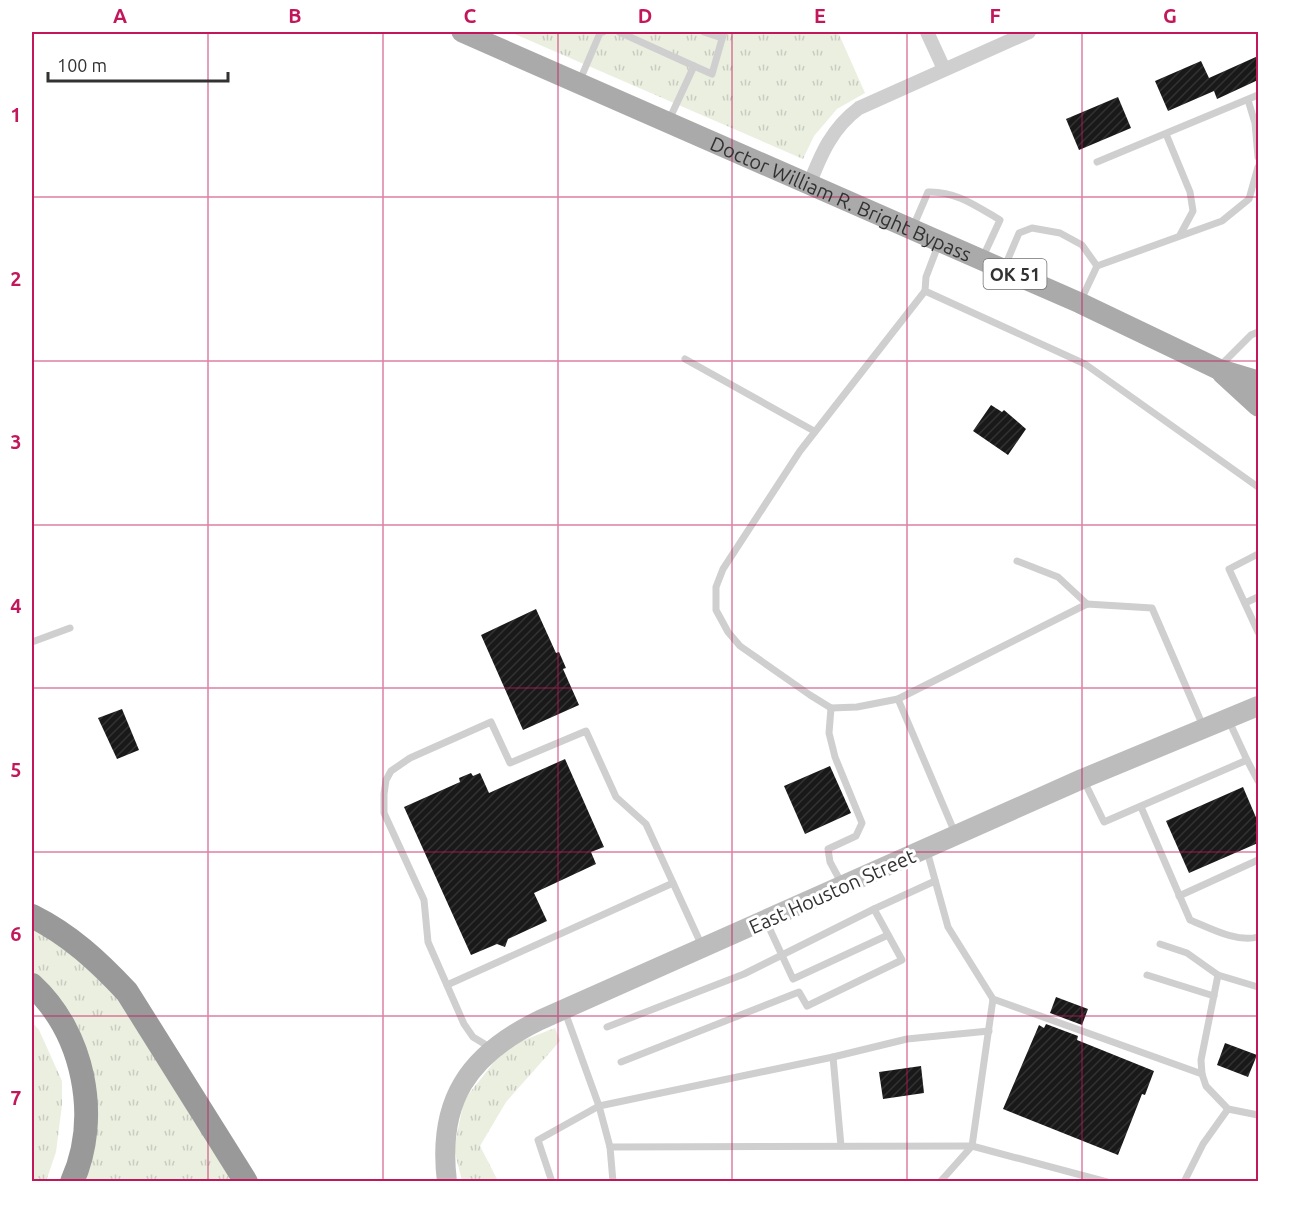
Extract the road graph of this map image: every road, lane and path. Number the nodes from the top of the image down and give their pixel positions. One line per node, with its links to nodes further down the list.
1 (462, 32): 10 (main road, Doctor William R. Bright Bypass / OK 51)
2 (603, 32): 10 (lane)
3 (624, 32): 8 (lane)
4 (704, 32): 7 (lane)
5 (927, 32): 9 (street)
6 (1029, 32): 9 (street)
7 (723, 35): 8 (lane)
8 (694, 66): 13 (lane)
9 (944, 69): 18 (street)
10 (578, 83): 13 (main road, Doctor William R. Bright Bypass / OK 51)
11 (1258, 95): 12 (lane)
12 (1248, 99): 14 (lane); 15 (lane)
13 (668, 123): 18 (main road, Doctor William R. Bright Bypass / OK 51)
14 (1166, 134): 16 (lane); 20 (lane)
15 (1258, 157)
16 (1097, 162)
17 (1258, 166): 20 (lane)
18 (809, 185): 19 (main road, Doctor William R. Bright Bypass / OK 51)
19 (912, 230): 21 (main road, Doctor William R. Bright Bypass / OK 51); 22 (lane)
20 (1180, 235): 23 (lane)
21 (940, 242): 22 (main road, Doctor William R. Bright Bypass / OK 51); 25 (lane)
22 (982, 260): 24 (main road, Doctor William R. Bright Bypass / OK 51)
23 (1097, 266): 24 (lane); 26 (lane)
24 (1004, 270): 26 (main road, Doctor William R. Bright Bypass / OK 51)
25 (925, 291): 32 (lane); 33 (lane)
26 (1080, 303): 29 (main road, Doctor William R. Bright Bypass / OK 51)
27 (1258, 332): 29 (lane)
28 (685, 359): 32 (lane)
29 (1218, 369): 30 (main road, Doctor William R. Bright Bypass / OK 51); 31 (main road, Doctor William R. Bright Bypass / OK 51)
30 (1258, 381)
31 (1258, 406)
32 (814, 431): 44 (lane)
33 (1258, 487)
34 (1258, 554): 37 (lane)
35 (1017, 561): 38 (lane)
36 (1258, 597): 37 (lane)
37 (1245, 603): 40 (lane)
38 (1087, 604): 42 (lane); 46 (lane)
39 (70, 628): 41 (lane)
40 (1258, 632)
41 (32, 642)
42 (898, 699): 44 (lane); 51 (lane)
43 (1258, 706): 45 (street, East Houston Street)
44 (831, 708): 56 (lane)
45 (1228, 718): 46 (street, East Houston Street); 47 (lane)
46 (1204, 728): 48 (street, East Houston Street)
47 (1246, 760): 49 (lane); 50 (lane)
48 (1082, 779): 50 (lane); 51 (street, East Houston Street)
49 (1258, 781)
50 (1141, 807): 57 (lane)
51 (956, 835): 52 (street, East Houston Street)
52 (927, 849): 54 (lane); 56 (street, East Houston Street)
53 (1258, 860): 57 (lane)
54 (935, 881): 58 (lane); 74 (lane)
55 (673, 884): 64 (lane); 70 (lane); 70 (lane)
56 (843, 887): 60 (street, East Houston Street)
57 (1179, 896): 62 (lane)
58 (874, 909): 61 (lane); 65 (lane)
59 (32, 916): 89 (highway)
60 (766, 921): 64 (street, East Houston Street); 65 (lane)
61 (888, 935): 68 (lane); 72 (lane)
62 (1258, 937)
63 (1160, 944): 67 (lane)
64 (704, 948): 75 (street, East Houston Street)
65 (781, 955): 68 (lane); 76 (lane)
66 (1147, 975): 73 (lane)
67 (1218, 975): 71 (lane); 73 (lane)
68 (793, 979): 72 (lane)
69 (32, 985): 88 (highway)
70 (447, 985): 78 (lane)
71 (1258, 987)
72 (799, 992): 80 (lane)
73 (1214, 996): 81 (lane)
74 (993, 999): 77 (lane); 81 (lane)
75 (564, 1009): 78 (street, East Houston Street); 82 (lane)
76 (608, 1028)
77 (989, 1031): 79 (lane); 86 (lane)
78 (493, 1049): 90 (street, East Houston Street)
79 (833, 1057): 82 (lane); 85 (lane)
80 (621, 1062)
81 (1202, 1074): 83 (lane)
82 (599, 1106): 87 (lane); 91 (lane)
83 (1228, 1109): 84 (lane); 95 (lane)
84 (1258, 1114)
85 (841, 1146): 86 (lane); 87 (lane)
86 (972, 1146): 93 (lane); 94 (lane)
87 (610, 1147): 92 (lane)
88 (72, 1182)
89 (246, 1182)
90 (447, 1182)
91 (552, 1182)
92 (613, 1182)
93 (940, 1182)
94 (1107, 1182)
95 (1184, 1182)

